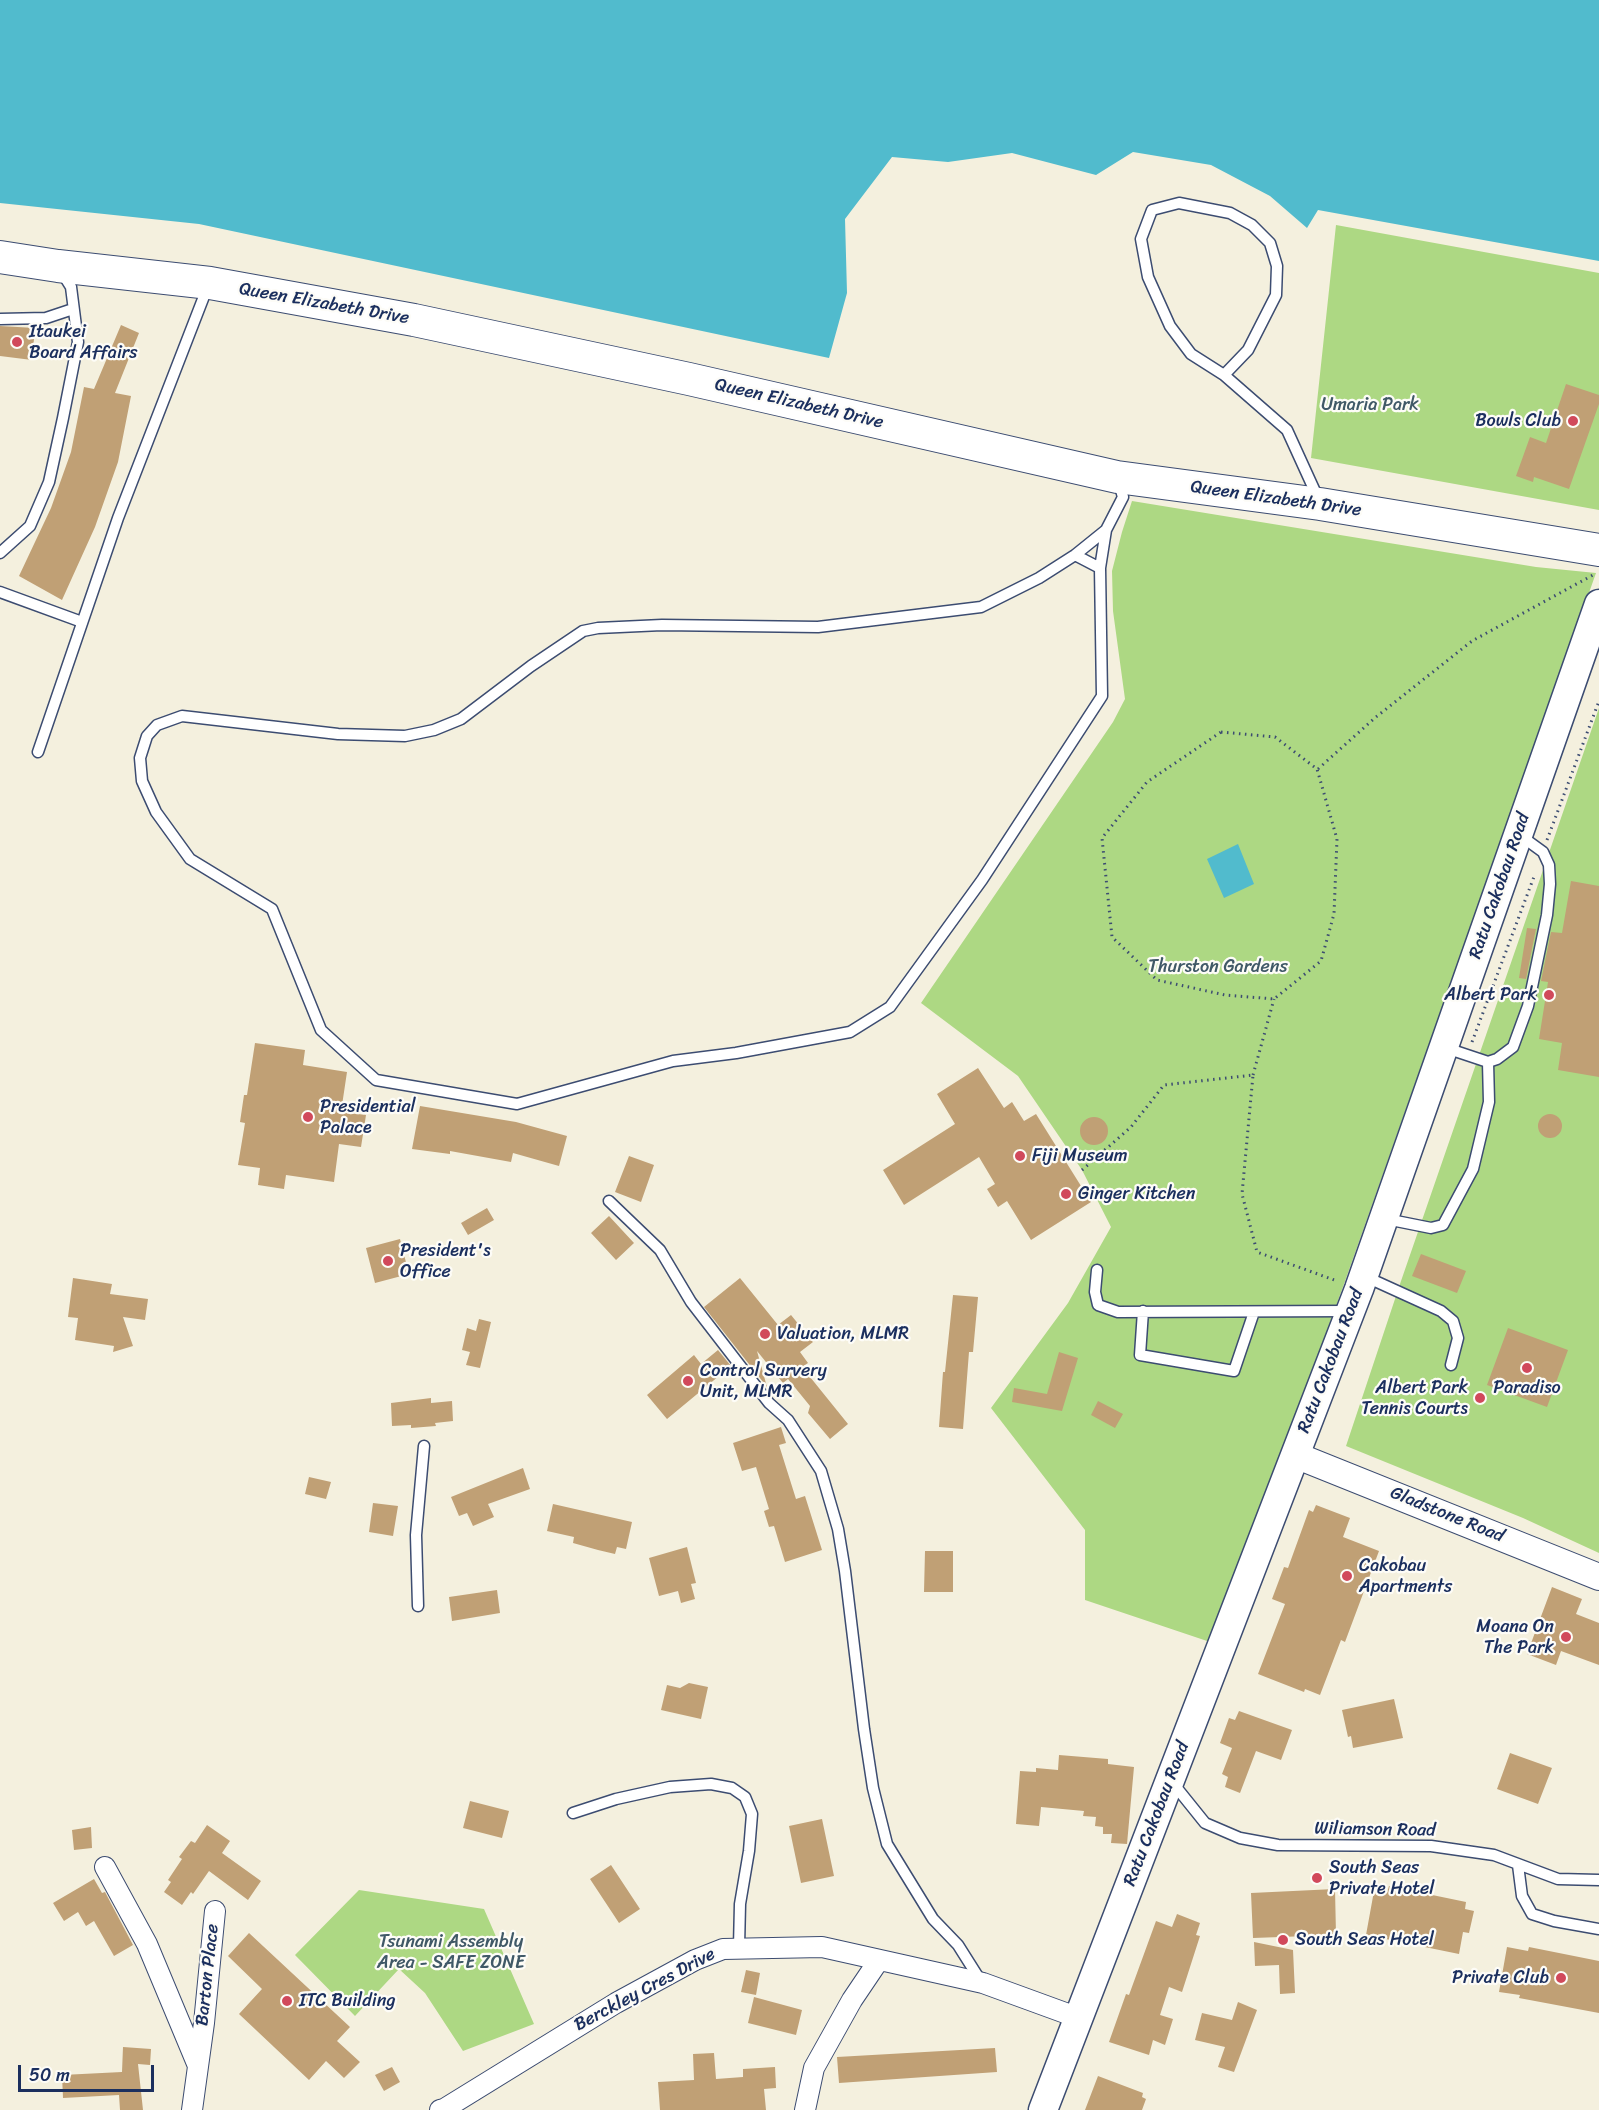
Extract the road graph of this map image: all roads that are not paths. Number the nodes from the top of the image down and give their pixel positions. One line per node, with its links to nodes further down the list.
1 (0, 257): 2 (main road, Queen Elizabeth Drive)
2 (58, 266): 3 (main road, Queen Elizabeth Drive); 4 (lane)
3 (210, 283): 7 (main road, Queen Elizabeth Drive); 16 (lane)
4 (73, 309): 5 (lane); 10 (lane)
5 (0, 319)
6 (1224, 375): 6 (lane); 8 (lane)
7 (1117, 477): 8 (main road, Queen Elizabeth Drive); 9 (lane)
8 (1320, 504): 12 (main road, Queen Elizabeth Drive)
9 (1106, 530): 11 (lane); 13 (lane)
10 (0, 553)
11 (1075, 555): 13 (lane); 13 (lane)
12 (1597, 562)
13 (1100, 568)
14 (0, 592): 16 (lane)
15 (1599, 603): 18 (main road, Ratu Cakobau Road)
16 (82, 622): 17 (lane)
17 (38, 752)
18 (1518, 834): 19 (main road, Ratu Cakobau Road); 20 (lane)
19 (1444, 1047): 20 (lane); 22 (main road, Ratu Cakobau Road)
20 (1488, 1062): 22 (lane)
21 (609, 1201): 41 (lane)
22 (1384, 1218): 24 (main road, Ratu Cakobau Road)
23 (1097, 1270): 25 (lane)
24 (1358, 1292): 26 (lane); 27 (lane); 29 (main road, Ratu Cakobau Road)
25 (1143, 1311): 26 (lane); 26 (lane)
26 (1254, 1312)
27 (1451, 1365)
28 (424, 1446): 31 (lane)
29 (1295, 1455): 30 (street, Gladstone Road); 32 (main road, Ratu Cakobau Road)
30 (1599, 1576)
31 (418, 1606)
32 (1171, 1780): 34 (lane, Wiliamson Road); 42 (main road, Ratu Cakobau Road)
33 (573, 1813): 39 (lane)
34 (1518, 1865): 36 (lane, Wiliamson Road); 38 (lane)
35 (105, 1867): 43 (street)
36 (1599, 1880)
37 (214, 1911): 43 (street, Barton Place)
38 (1599, 1929)
39 (739, 1947): 40 (street, Berckley Cres Drive); 45 (street, Berckley Cres Drive)
40 (879, 1960): 41 (street, Berckley Cres Drive); 46 (street)
41 (983, 1983): 42 (street, Berckley Cres Drive)
42 (1079, 2018): 47 (main road, Ratu Cakobau Road)
43 (198, 2066): 44 (street, Barton Place)
44 (192, 2110)
45 (440, 2110)
46 (805, 2110)
47 (1043, 2110)

